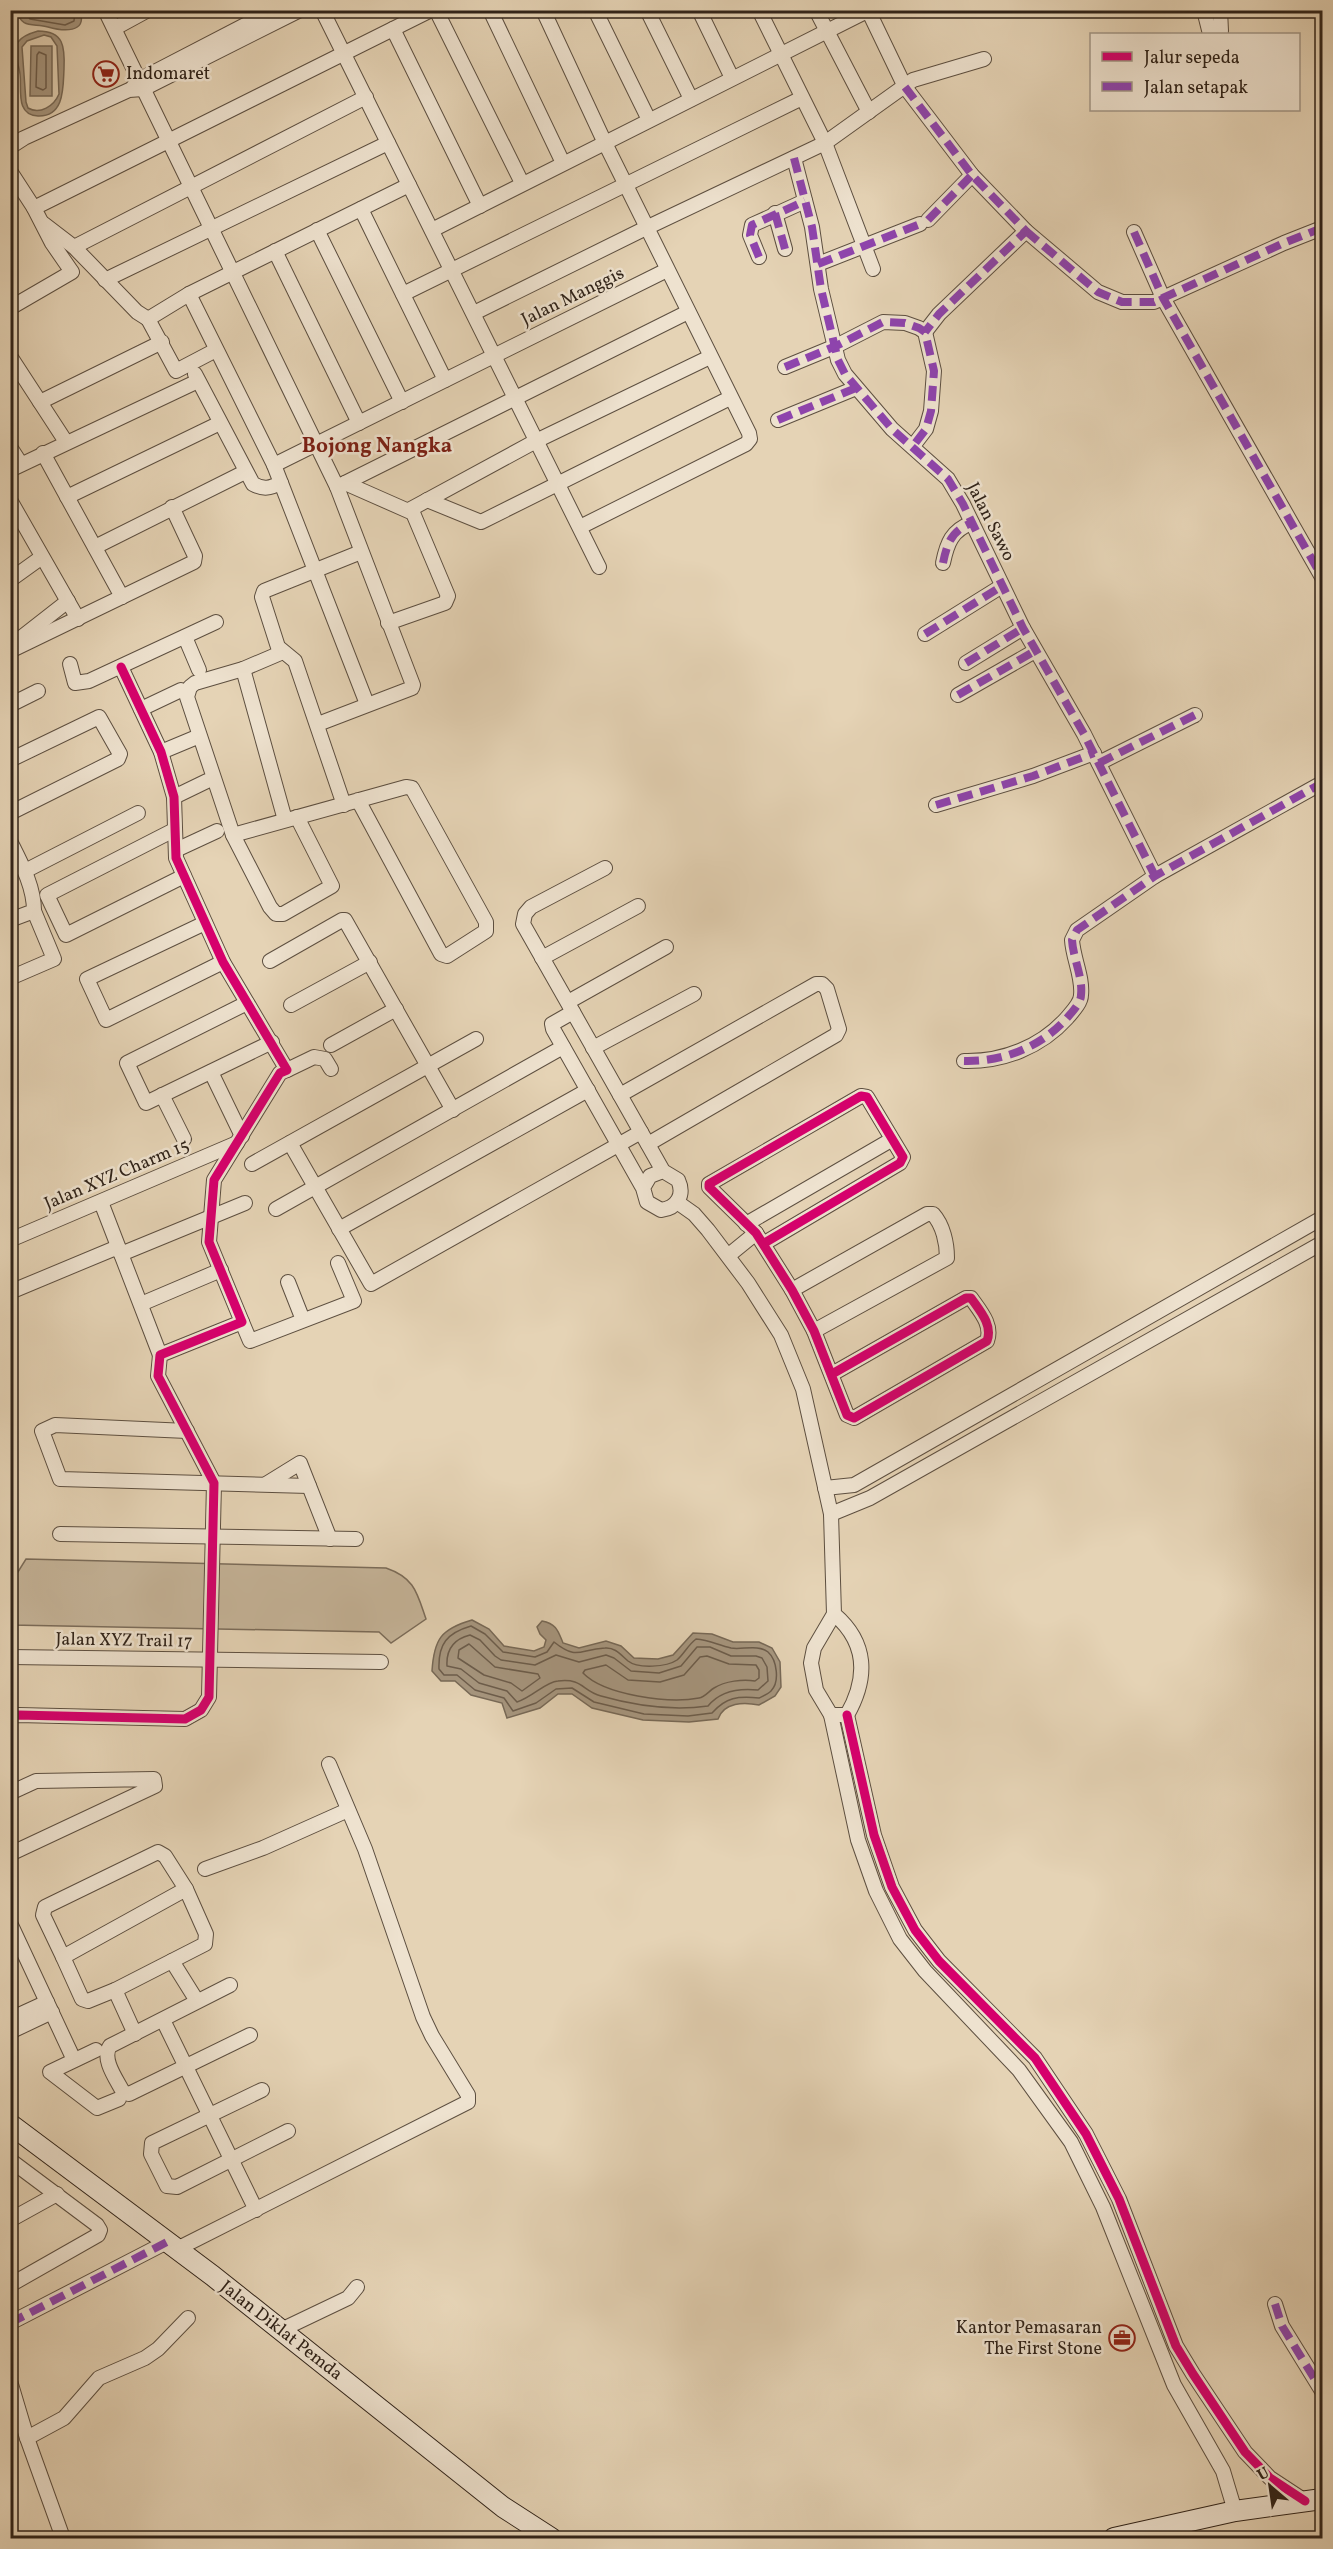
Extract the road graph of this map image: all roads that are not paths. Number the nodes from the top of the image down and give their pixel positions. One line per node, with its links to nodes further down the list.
1 (148, 10): 18 (street)
2 (274, 10): 19 (street)
3 (300, 10): 19 (street)
4 (322, 10): 24 (street)
5 (431, 10): 20 (street)
6 (436, 10): 44 (street)
7 (490, 10): 41 (street)
8 (543, 10): 36 (street)
9 (594, 10): 34 (street)
10 (647, 10): 32 (street)
11 (699, 10): 27 (street)
12 (759, 10): 25 (street)
13 (816, 10): 21 (street)
14 (1204, 10): 22 (street)
15 (1220, 10): 23 (street)
16 (107, 11): 18 (street)
17 (868, 11): 21 (street); 29 (street)
18 (114, 28): 28 (street)
19 (252, 29): 28 (street)
20 (393, 29): 24 (street); 49 (street)
21 (827, 31): 25 (street); 33 (street)
22 (1210, 33)
23 (1218, 33)
24 (344, 53): 30 (street); 35 (street)
25 (781, 54): 27 (street); 31 (street)
26 (984, 59): 29 (street)
27 (732, 78): 32 (street)
28 (137, 87): 35 (street); 39 (street)
29 (905, 87): 33 (street); 43 (street)
30 (366, 97): 38 (street); 47 (street)
31 (802, 98): 37 (street); 45 (street)
32 (691, 99): 34 (street)
33 (869, 112): 37 (street)
34 (649, 120): 36 (street)
35 (170, 142): 47 (street); 52 (street)
36 (604, 142): 41 (street); 45 (street)
37 (825, 143): 40 (street); 61 (street)
38 (388, 144): 46 (street); 53 (street)
39 (10, 147)
40 (794, 158): 48 (street, Jalan Sawo); 54 (street)
41 (563, 163): 44 (street)
42 (10, 171): 52 (street)
43 (972, 175): 58 (street); 61 (street)
44 (522, 183): 49 (street)
45 (625, 184): 54 (street); 68 (street)
46 (409, 185): 50 (street); 57 (street)
47 (190, 186): 53 (street); 60 (street)
48 (805, 201): 51 (street); 66 (street, Jalan Sawo)
49 (480, 206): 57 (street)
50 (361, 208): 56 (street); 74 (street)
51 (776, 213): 62 (street); 64 (street)
52 (36, 214): 60 (street); 70 (street)
53 (210, 228): 71 (street); 72 (street)
54 (646, 228): 69 (street); 78 (street)
55 (1323, 228): 75 (street)
56 (317, 230): 63 (street); 95 (street)
57 (432, 230): 68 (street)
58 (1026, 231): 75 (street); 80 (street)
59 (1134, 232): 75 (street)
60 (74, 247): 65 (street)
61 (864, 247): 66 (street); 67 (street)
62 (785, 249)
63 (275, 251): 71 (street); 98 (street)
64 (759, 257)
65 (85, 259): 70 (street); 72 (street)
66 (818, 264): 82 (street, Jalan Sawo)
67 (873, 269)
68 (453, 270): 74 (street); 78 (street)
69 (667, 270): 77 (street); 85 (street, Jalan Manggis)
70 (72, 272): 76 (street)
71 (232, 274): 73 (street); 101 (street)
72 (105, 280): 79 (street)
73 (189, 294): 79 (street); 83 (street)
74 (402, 294): 90 (street)
75 (1163, 298): 125 (street)
76 (10, 308)
77 (688, 312): 86 (street); 92 (street)
78 (474, 313): 85 (street)
79 (148, 319): 81 (street)
80 (925, 332): 82 (street); 102 (street)
81 (162, 342): 87 (street); 94 (street)
82 (836, 346): 88 (street); 91 (street, Jalan Sawo)
83 (216, 350): 87 (street); 105 (street)
84 (10, 356): 94 (street)
85 (495, 356): 90 (street, Jalan Manggis); 92 (street)
86 (710, 357): 93 (street); 99 (street)
87 (190, 364): 89 (street)
88 (785, 367)
89 (198, 381): 97 (street); 100 (street)
90 (445, 381): 95 (street, Jalan Manggis)
91 (856, 388): 96 (street); 102 (street, Jalan Sawo)
92 (516, 399): 99 (street); 109 (street)
93 (730, 399): 110 (street); 118 (street)
94 (40, 402): 100 (street)
95 (402, 402): 98 (street, Jalan Manggis)
96 (778, 420)
97 (220, 423): 107 (street); 111 (street)
98 (359, 423): 101 (street, Jalan Manggis)
99 (536, 441): 110 (street); 113 (street)
100 (66, 442): 104 (street)
101 (316, 444): 105 (street, Jalan Manggis); 109 (street)
102 (913, 446): 117 (street, Jalan Sawo)
103 (10, 447): 106 (street)
104 (43, 453): 106 (street); 111 (street)
105 (274, 465): 108 (street)
106 (16, 467)
107 (245, 472): 108 (street); 114 (street)
108 (281, 483): 124 (street)
109 (341, 485): 115 (street); 120 (street)
110 (559, 485): 113 (street); 118 (street)
111 (67, 497): 119 (street)
112 (10, 500): 116 (street)
113 (428, 500): 115 (street)
114 (172, 507): 119 (street); 128 (street)
115 (409, 510): 132 (street)
116 (14, 517): 121 (street)
117 (972, 523): 122 (street); 127 (street, Jalan Sawo)
118 (580, 527): 123 (street)
119 (95, 546): 128 (street)
120 (361, 552): 124 (street); 132 (street)
121 (42, 557): 126 (street); 129 (street)
122 (943, 563)
123 (599, 567)
124 (315, 571): 139 (street); 148 (street)
125 (1323, 577)
126 (10, 580)
127 (1002, 586): 133 (street, Jalan Sawo); 134 (street)
128 (122, 597): 130 (street)
129 (68, 601): 130 (street); 136 (street)
130 (78, 619): 137 (street)
131 (216, 622): 135 (street)
132 (388, 623): 148 (street)
133 (1023, 628): 138 (street, Jalan Sawo); 140 (street)
134 (925, 634)
135 (185, 637): 142 (street); 144 (street)
136 (10, 645)
137 (10, 651)
138 (1035, 651): 147 (street); 155 (street, Jalan Sawo)
139 (283, 652): 143 (street); 152 (street)
140 (966, 663)
141 (70, 664): 142 (street)
142 (121, 667): 150 (street)
143 (243, 669): 165 (street); 168 (street)
144 (199, 670)
145 (181, 690): 150 (street)
146 (38, 691): 149 (street)
147 (958, 695)
148 (367, 704): 152 (street)
149 (10, 705)
150 (141, 709): 154 (street)
151 (1195, 715): 155 (street)
152 (318, 724): 161 (street)
153 (197, 737): 154 (street)
154 (161, 752): 159 (street)
155 (1097, 758): 162 (street); 174 (street, Jalan Sawo)
156 (10, 760): 163 (street)
157 (207, 781): 159 (street)
158 (1323, 783): 174 (street)
159 (174, 797): 166 (street)
160 (358, 800): 160 (street); 161 (street)
161 (344, 805): 165 (street)
162 (936, 805)
163 (10, 813)
164 (138, 813): 172 (street)
165 (291, 819): 168 (street); 168 (street)
166 (174, 830): 170 (street); 173 (street)
167 (217, 831): 170 (street)
168 (233, 835)
169 (10, 841): 172 (street)
170 (176, 850): 173 (street)
171 (605, 868): 180 (street)
172 (25, 871): 176 (street)
173 (184, 876): 178 (street)
174 (1155, 876): 195 (street)
175 (638, 906): 180 (street)
176 (34, 911): 177 (street); 184 (street)
177 (10, 920)
178 (205, 923): 182 (street); 182 (street)
179 (666, 947): 188 (street)
180 (542, 958): 188 (street)
181 (270, 961): 183 (street)
182 (223, 962): 186 (street)
183 (369, 962): 187 (street); 189 (street)
184 (10, 978)
185 (694, 993): 194 (street)
186 (247, 1003): 191 (street); 201 (street)
187 (291, 1005)
188 (570, 1007): 193 (street); 194 (street)
189 (396, 1009): 192 (street); 196 (street)
190 (476, 1039): 196 (street)
191 (272, 1042): 198 (street); 199 (street)
192 (331, 1045)
193 (563, 1047): 200 (street); 203 (street)
194 (593, 1048): 202 (street)
195 (964, 1062)
196 (428, 1066): 203 (street); 208 (street)
197 (331, 1069): 198 (street)
198 (288, 1070): 206 (street)
199 (211, 1072): 201 (street); 206 (street)
200 (588, 1090): 209 (street); 220 (street)
201 (162, 1095): 205 (street)
202 (620, 1095): 204 (street); 204 (street)
203 (453, 1110): 212 (street)
204 (644, 1138): 209 (street); 211 (street)
205 (184, 1139)
206 (239, 1139): 214 (street, Jalan XYZ Charm 15); 218 (street)
207 (891, 1140): 221 (street); 221 (street); 221 (street)
208 (291, 1143): 210 (street); 212 (street)
209 (619, 1145): 213 (street); 220 (street)
210 (252, 1164)
211 (663, 1171): 213 (street); 215 (street)
212 (315, 1187): 217 (street); 220 (street)
213 (643, 1188): 215 (street)
214 (101, 1202): 222 (street, Jalan XYZ Charm 15); 224 (street)
215 (677, 1202): 225 (street)
216 (245, 1203): 218 (street)
217 (276, 1209)
218 (211, 1217): 224 (street); 227 (street)
219 (1323, 1218): 238 (street)
220 (339, 1229)
221 (754, 1234): 225 (street); 229 (street)
222 (10, 1240)
223 (1323, 1243): 243 (street)
224 (120, 1251): 230 (street); 231 (street)
225 (729, 1255): 242 (street)
226 (338, 1263): 232 (street)
227 (221, 1270): 231 (street); 233 (street)
228 (288, 1282): 232 (street)
229 (792, 1290): 234 (street); 234 (street)
230 (10, 1292)
231 (141, 1304): 235 (street)
232 (303, 1320): 233 (street)
233 (242, 1322): 235 (street)
234 (814, 1331): 236 (street)
235 (160, 1355): 237 (street)
236 (832, 1374): 236 (street)
237 (187, 1431): 239 (street); 239 (street)
238 (861, 1482): 242 (street); 243 (street)
239 (214, 1483): 240 (street); 246 (street)
240 (266, 1484): 241 (street); 241 (street)
241 (309, 1486): 247 (street)
242 (825, 1488): 244 (street)
243 (870, 1498): 244 (street)
244 (831, 1514): 249 (street)
245 (60, 1534): 246 (street)
246 (213, 1537): 247 (street); 251 (street)
247 (330, 1539): 248 (street)
248 (356, 1539)
249 (834, 1614): 253 (street); 254 (street)
250 (10, 1657): 251 (street, Jalan XYZ Trail 17)
251 (210, 1660): 252 (street, Jalan XYZ Trail 17); 255 (street)
252 (381, 1662)
253 (847, 1715): 254 (street); 298 (street)
254 (831, 1716): 299 (street)
255 (10, 1717)
256 (329, 1764): 258 (street)
257 (10, 1793): 259 (street)
258 (348, 1810): 260 (street); 286 (street)
259 (10, 1854)
260 (205, 1869)
261 (186, 1889): 264 (street); 264 (street); 265 (street)
262 (10, 1923): 263 (street)
263 (16, 1948): 269 (street)
264 (63, 1957): 267 (street)
265 (172, 1961): 267 (street); 268 (street)
266 (230, 1985): 268 (street)
267 (115, 1990): 273 (street)
268 (197, 2001): 271 (street)
269 (49, 2007): 270 (street); 272 (street); 276 (street)
270 (10, 2019)
271 (163, 2020): 273 (street); 277 (street)
272 (10, 2034)
273 (135, 2034): 277 (street)
274 (250, 2035): 277 (street)
275 (96, 2050): 276 (street)
276 (74, 2060): 279 (street)
277 (185, 2065): 280 (street)
278 (262, 2090): 280 (street)
279 (119, 2099)
280 (211, 2115): 284 (street); 284 (street)
281 (10, 2124): 288 (street, Jalan Diklat Pemda)
282 (288, 2131): 284 (street)
283 (10, 2160): 285 (street)
284 (232, 2160): 286 (street)
285 (57, 2194): 287 (street); 289 (street)
286 (254, 2207): 288 (street)
287 (10, 2220)
288 (172, 2246): 293 (street); 294 (street, Jalan Diklat Pemda)
289 (10, 2284)
290 (357, 2287): 294 (street)
291 (1275, 2304): 296 (street)
292 (188, 2318): 297 (street)
293 (10, 2323)
294 (281, 2330): 301 (street, Jalan Diklat Pemda)
295 (10, 2381): 297 (street)
296 (1323, 2391)
297 (27, 2438): 300 (street)
298 (1314, 2500): 299 (street)
299 (1235, 2511): 302 (street)
300 (63, 2538)
301 (551, 2538)
302 (1114, 2538)

